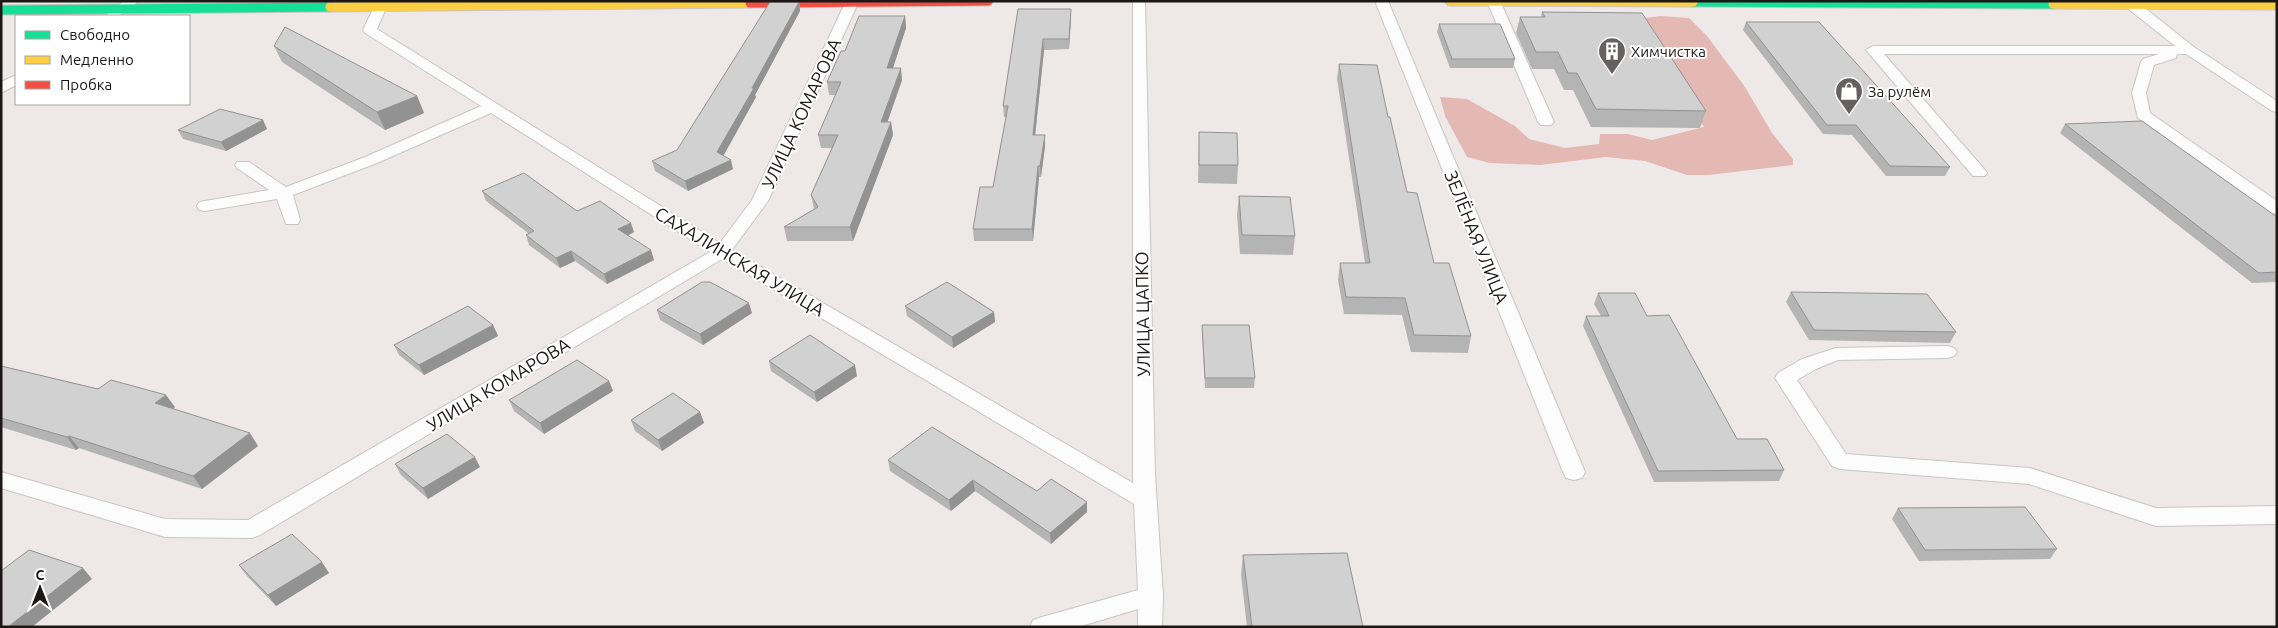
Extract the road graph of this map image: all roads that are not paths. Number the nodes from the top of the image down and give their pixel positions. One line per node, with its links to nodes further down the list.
1 (988, 1): 5 (street)
2 (1139, 1): 30 (lane, УЛИЦА ЦАПКО)
3 (1381, 1): 28 (lane, ЗЕЛЁНАЯ УЛИЦА)
4 (1450, 1): 6 (street)
5 (852, 2): 8 (street); 26 (lane, УЛИЦА КОМАРОВА)
6 (1493, 2): 7 (street); 19 (lane)
7 (1903, 2): 10 (street)
8 (604, 3): 9 (street)
9 (383, 4): 12 (street); 17 (lane, САХАЛИНСКАЯ УЛИЦА)
10 (2130, 4): 11 (street); 14 (lane)
11 (2277, 5)
12 (122, 9): 13 (street)
13 (1, 10)
14 (2189, 50): 18 (lane); 21 (lane); 24 (lane)
15 (15, 80): 16 (lane)
16 (1, 89)
17 (492, 107): 22 (lane); 26 (lane, САХАЛИНСКАЯ УЛИЦА)
18 (2277, 108)
19 (1546, 122)
20 (243, 165): 22 (lane)
21 (1980, 173)
22 (284, 193): 23 (lane); 25 (lane)
23 (205, 206)
24 (2277, 209)
25 (292, 220)
26 (722, 252): 29 (lane, УЛИЦА КОМАРОВА); 30 (lane, САХАЛИНСКАЯ УЛИЦА)
27 (1946, 352): 31 (lane)
28 (1574, 472)
29 (1, 480)
30 (1145, 500): 32 (lane, УЛИЦА ЦАПКО)
31 (2277, 515)
32 (1151, 596): 33 (lane); 34 (lane, УЛИЦА ЦАПКО)
33 (1042, 627)
34 (1150, 627)

